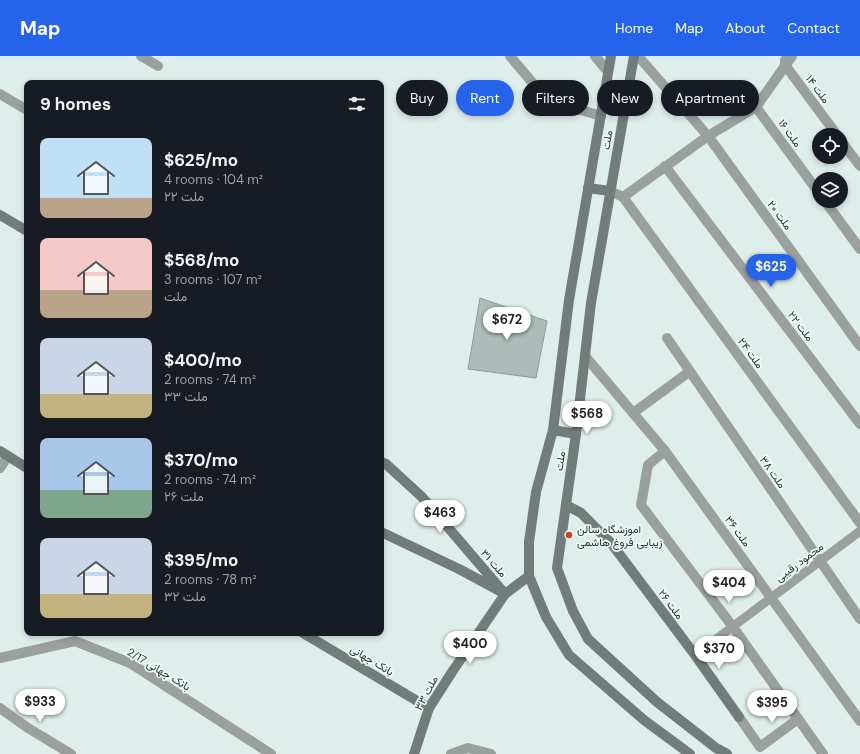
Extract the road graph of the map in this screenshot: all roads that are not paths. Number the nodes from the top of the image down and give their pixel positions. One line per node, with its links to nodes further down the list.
1 (141, 56): 9 (street)
2 (510, 56): 16 (street)
3 (596, 56): 10 (street)
4 (611, 56): 10 (main road, ملت)
5 (634, 56): 26 (main road, ملت)
6 (638, 56): 20 (street, ملت ۲۰)
7 (792, 56): 8 (street)
8 (785, 60): 13 (street); 19 (street, ملت ۱۴)
9 (158, 66)
10 (608, 72): 11 (main road, ملت)
11 (607, 80)
12 (0, 94): 14 (street)
13 (759, 102)
14 (24, 108)
15 (759, 111): 24 (street, ملت ۱۶)
16 (597, 115)
17 (601, 116): 25 (main road, ملت)
18 (741, 116): 20 (street)
19 (832, 128)
20 (708, 136): 22 (street); 33 (street, ملت ۲۰)
21 (848, 150): 23 (street)
22 (665, 166): 27 (street); 37 (street, ملت ۲۲)
23 (860, 166)
24 (812, 183)
25 (588, 188): 26 (main road); 38 (main road, ملت)
26 (610, 191): 27 (street); 34 (main road, ملت)
27 (623, 197): 46 (street, ملت ۲۴)
28 (830, 208): 31 (street)
29 (0, 216): 30 (main road)
30 (24, 229)
31 (860, 249)
32 (667, 338): 35 (street, ملت ۳۸)
33 (860, 346)
34 (585, 356): 36 (street, ملت ۳۶); 39 (main road, ملت)
35 (689, 372): 36 (street); 49 (street, ملت ۳۸)
36 (633, 413): 40 (street, ملت ۳۶)
37 (860, 424)
38 (553, 430): 39 (main road); 50 (main road, ملت)
39 (576, 434): 45 (main road, ملت)
40 (665, 451): 52 (street, ملت ۳۶); 54 (street)
41 (4, 454): 43 (main road); 44 (street)
42 (384, 463): 51 (main road, ملت ۳۱)
43 (24, 466)
44 (0, 468)
45 (566, 505): 56 (main road, ملت ۲۶); 69 (main road, ملت)
46 (860, 523)
47 (860, 531): 49 (lane, محمود رقیبی)
48 (384, 533): 51 (main road)
49 (820, 561): 52 (lane, محمود رقیبی); 53 (street, ملت ۳۸)
50 (529, 576): 51 (main road, ملت ۳۳); 68 (main road, ملت)
51 (506, 594): 58 (main road, ملت ۳۳)
52 (771, 598): 54 (lane, محمود رقیبی); 62 (street, ملت ۳۶)
53 (860, 619)
54 (733, 627): 56 (lane, محمود رقیبی); 61 (street)
55 (308, 636): 58 (main road, بانک جهانی)
56 (695, 655): 60 (main road, ملت ۲۶)
57 (0, 658): 64 (street, بانک جهانی 2/17)
58 (429, 708): 65 (main road, ملت ۳۳)
59 (1, 710): 63 (street)
60 (739, 717): 61 (street, ملت ۲۶)
61 (798, 719): 70 (street)
62 (860, 721)
63 (71, 754)
64 (271, 754)
65 (414, 754)
66 (452, 754): 67 (street)
67 (491, 754)
68 (690, 754)
69 (727, 754)
70 (823, 754)

